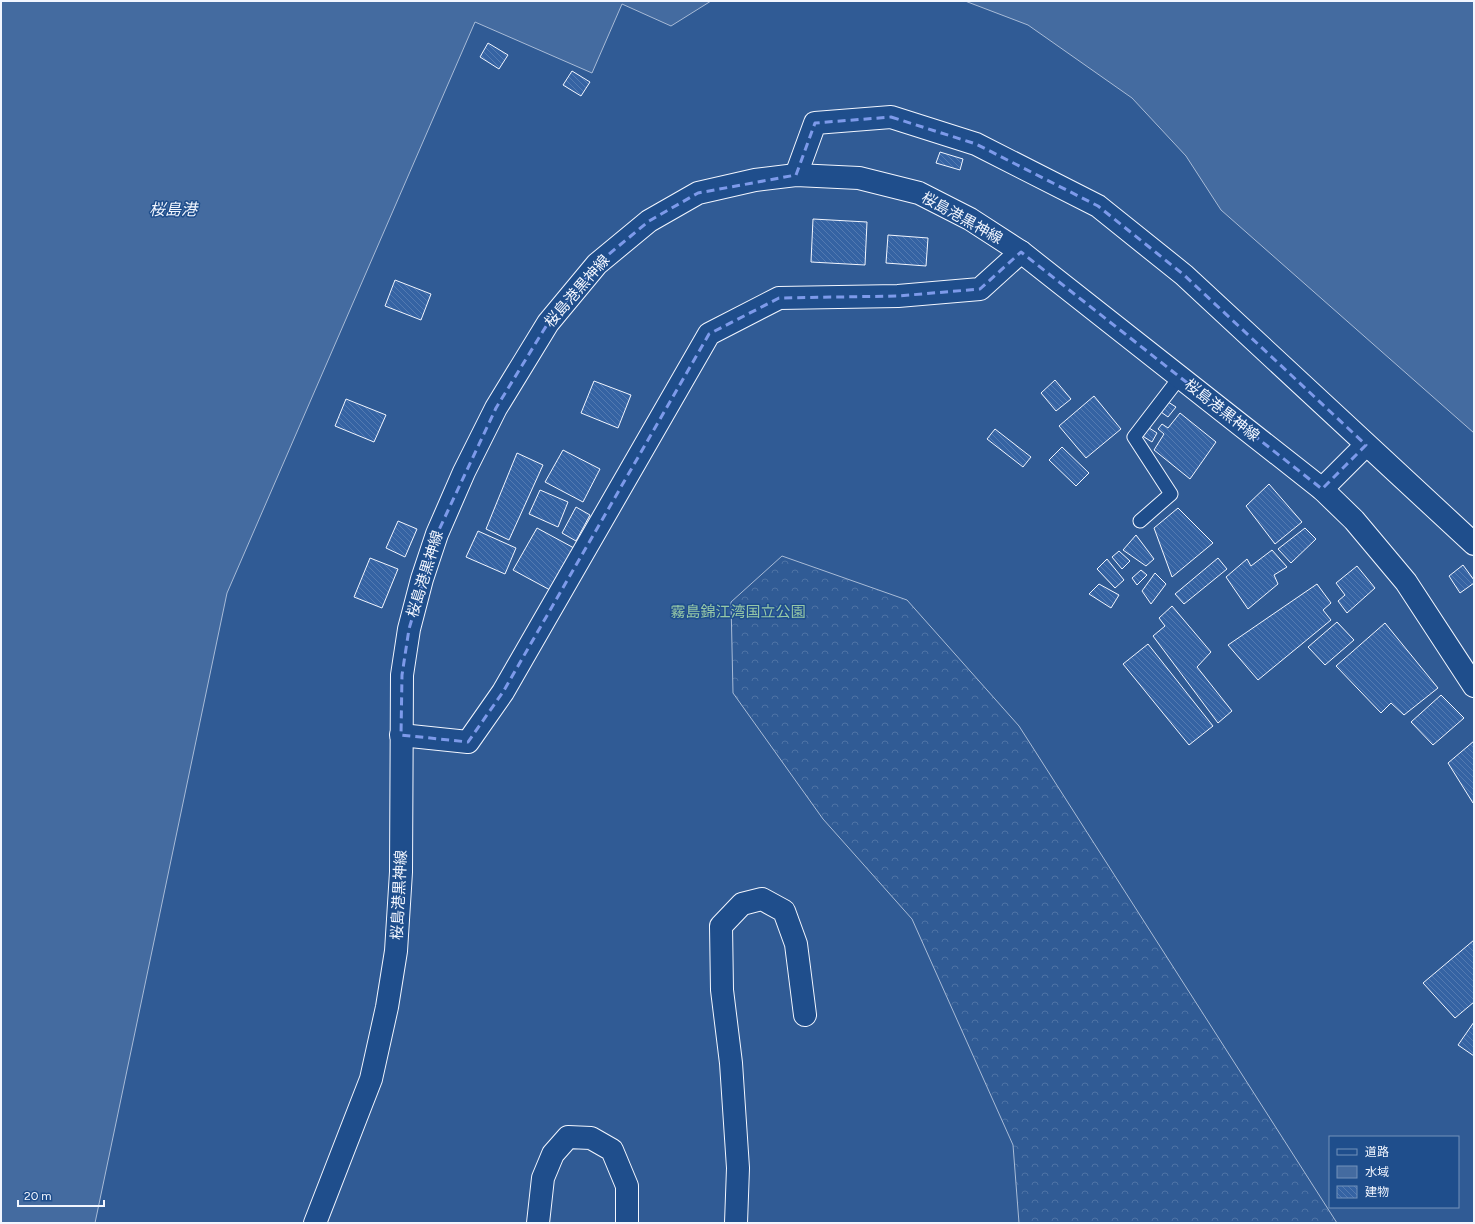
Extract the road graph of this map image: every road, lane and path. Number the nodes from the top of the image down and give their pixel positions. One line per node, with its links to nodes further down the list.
1 (796, 175): 2 (street, 桜島港黒神線); 4 (street); 9 (street, 桜島港黒神線)
2 (1021, 252): 3 (street, 桜島港黒神線); 9 (street)
3 (1180, 377): 5 (street, 桜島港黒神線); 6 (lane)
4 (1366, 445): 5 (street); 7 (street)
5 (1322, 489): 8 (street, 桜島港黒神線)
6 (1140, 521)
7 (1474, 544)
8 (1474, 686)
9 (401, 735): 11 (street, 桜島港黒神線)
10 (805, 1014): 14 (street)
11 (315, 1223)
12 (538, 1223): 13 (street)
13 (627, 1223)
14 (736, 1223)

